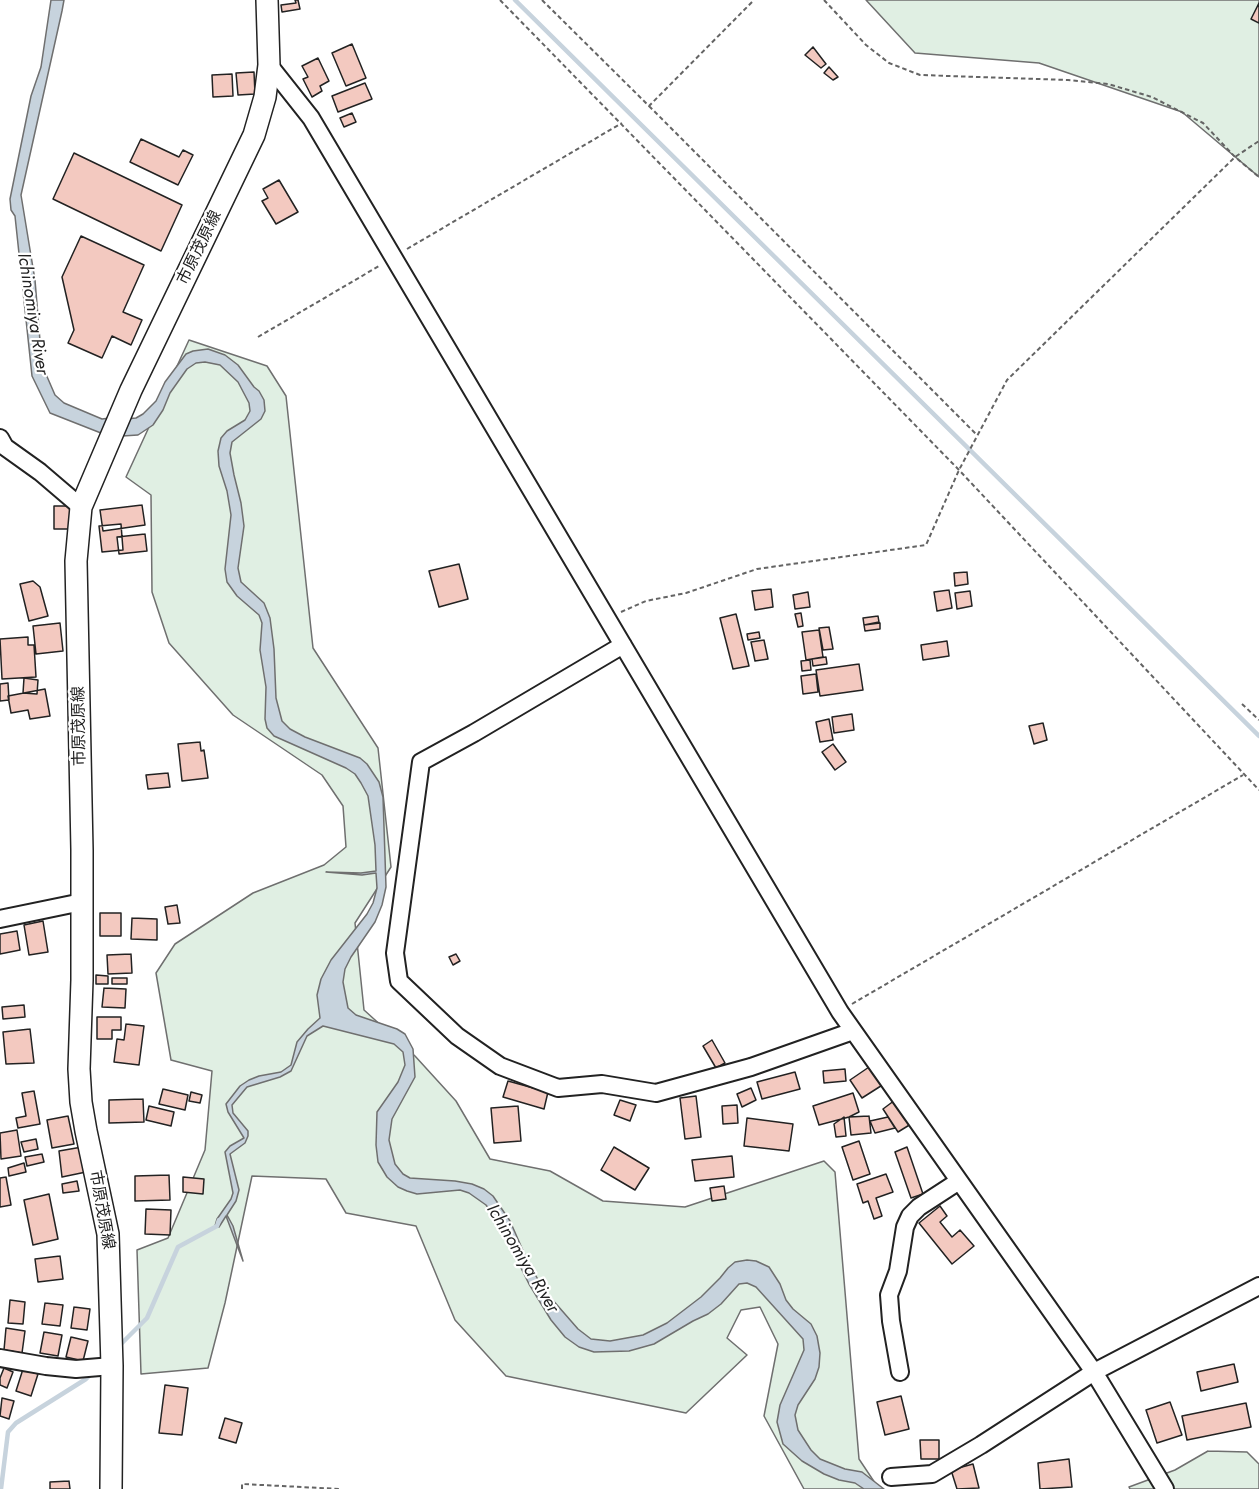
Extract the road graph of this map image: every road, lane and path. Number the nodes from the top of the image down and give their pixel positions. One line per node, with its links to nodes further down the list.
1 (267, 0): 6 (main road, 市原茂原線)
2 (500, 0): 8 (path)
3 (542, 0): 7 (path)
4 (754, 0): 7 (path)
5 (824, 0): 10 (path)
6 (269, 65): 12 (street); 17 (main road, 市原茂原線)
7 (649, 106): 14 (path)
8 (622, 123): 12 (path); 16 (path)
9 (1259, 141): 10 (path)
10 (1235, 156): 11 (path); 14 (path)
11 (1259, 177)
12 (394, 257): 13 (path); 18 (street)
13 (258, 337)
14 (978, 436): 16 (path)
15 (0, 438): 17 (street)
16 (959, 470): 18 (path); 22 (path)
17 (83, 504): 24 (main road, 市原茂原線)
18 (607, 618): 19 (street)
19 (623, 645): 26 (street); 27 (street)
20 (1242, 704): 21 (path)
21 (1259, 720)
22 (1243, 775): 23 (path); 26 (path)
23 (1259, 789)
24 (82, 902): 25 (street); 31 (main road, 市原茂原線)
25 (0, 919)
26 (840, 1012): 27 (street)
27 (853, 1031): 28 (street)
28 (959, 1181): 32 (street); 33 (street)
29 (1259, 1286): 33 (street)
30 (0, 1358): 31 (street)
31 (112, 1366): 34 (main road, 市原茂原線)
32 (900, 1372)
33 (1094, 1372): 37 (street); 38 (street)
34 (111, 1489)
35 (242, 1489): 36 (path)
36 (341, 1489)
37 (904, 1489)
38 (1164, 1489)

